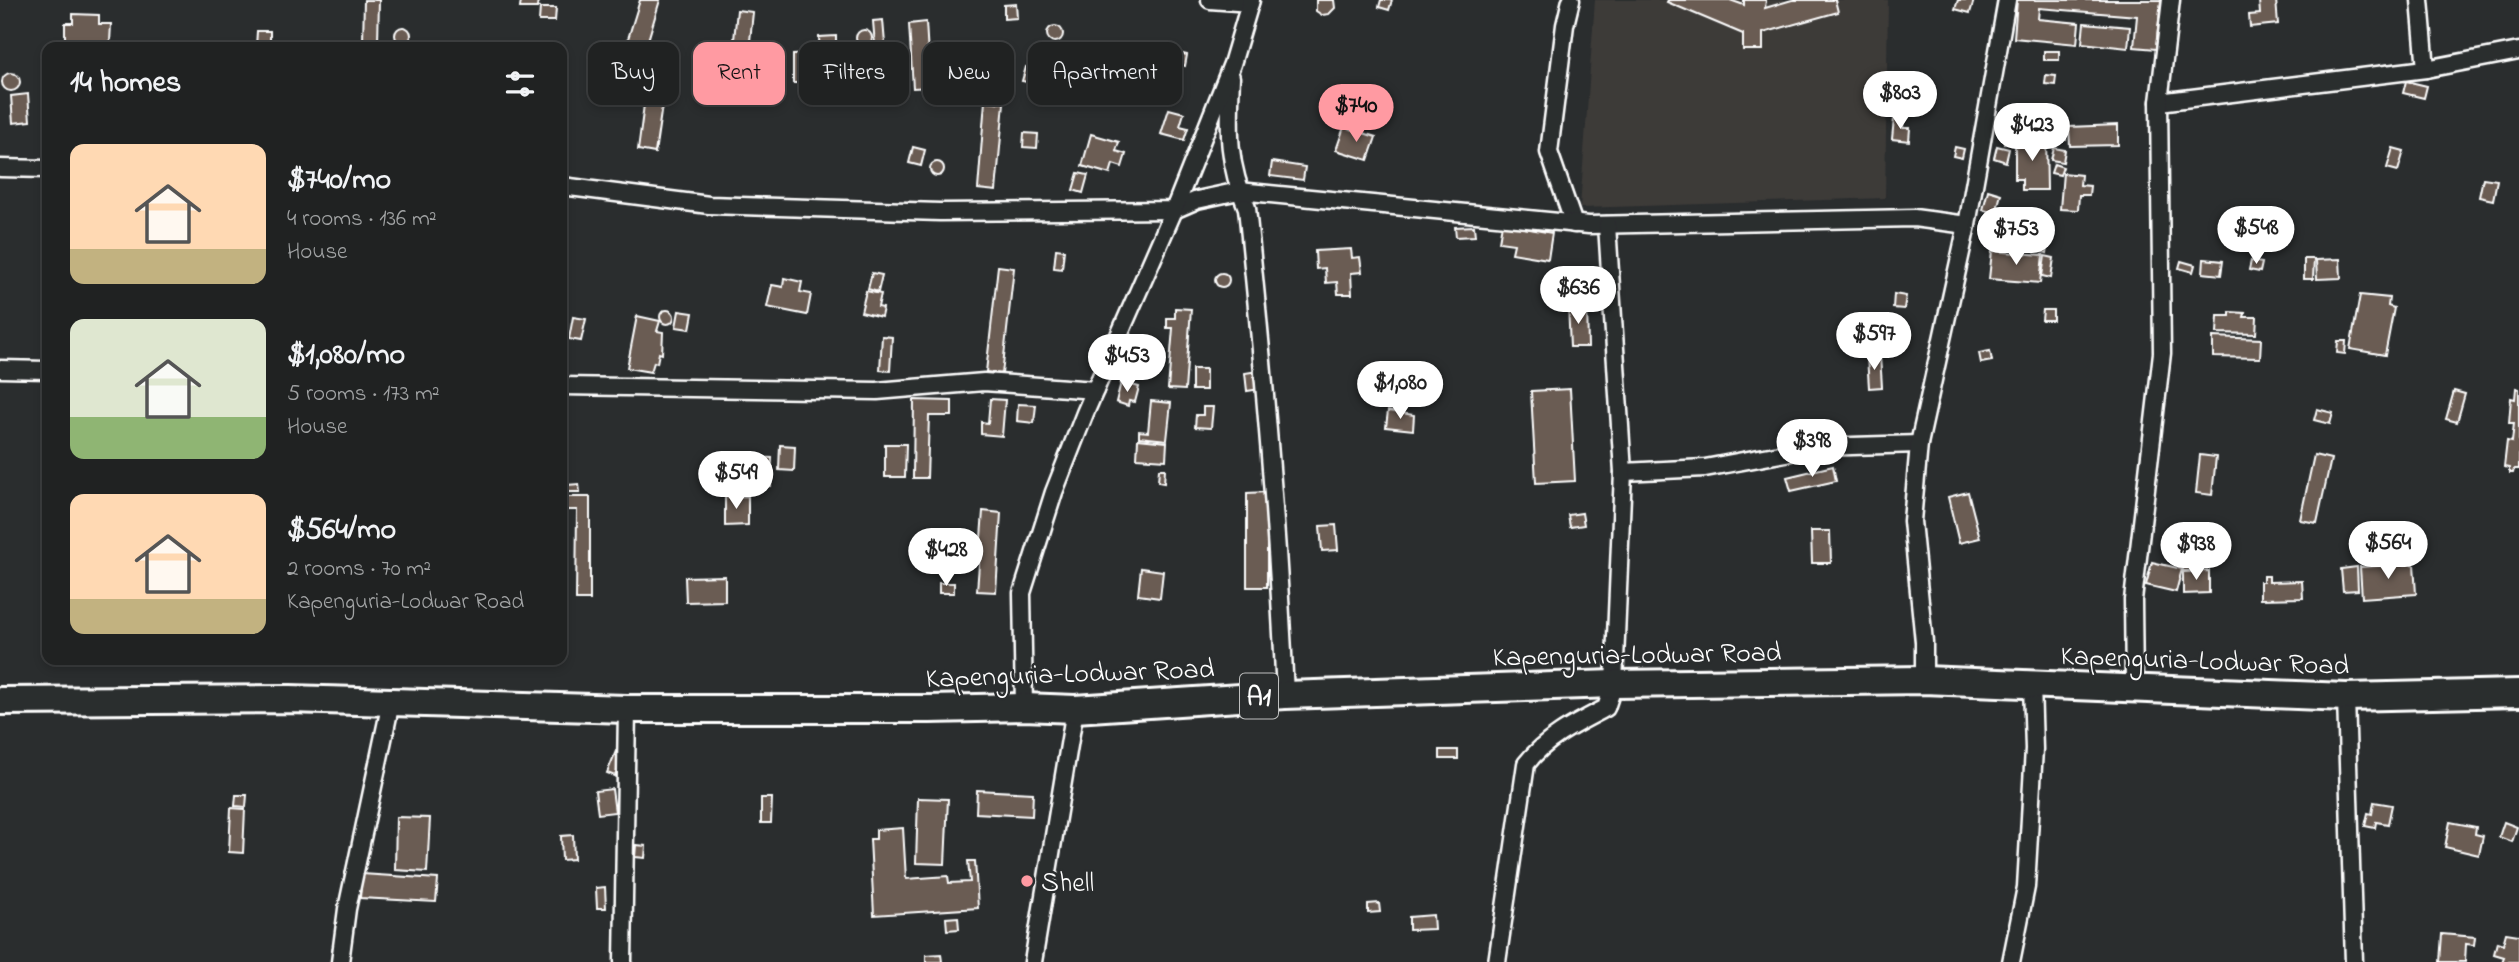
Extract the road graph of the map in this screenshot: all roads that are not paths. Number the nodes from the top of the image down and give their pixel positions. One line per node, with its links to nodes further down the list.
1 (1210, 0): 6 (street)
2 (1571, 0): 16 (street)
3 (2007, 0): 18 (street)
4 (2171, 0): 10 (street)
5 (2420, 0): 9 (street)
6 (1251, 2): 8 (street)
7 (2519, 51): 9 (street)
8 (1232, 64): 14 (street); 15 (street)
9 (2426, 69): 10 (street)
10 (2159, 102): 28 (street)
11 (0, 168): 12 (street)
12 (42, 169)
13 (567, 187): 15 (street)
14 (1239, 191): 15 (street); 16 (street); 30 (street)
15 (1174, 210): 22 (street)
16 (1574, 224): 17 (street)
17 (1607, 225): 18 (street); 24 (street)
18 (1966, 225): 23 (street)
19 (0, 369): 20 (street)
20 (42, 370)
21 (567, 386): 22 (street)
22 (1095, 390): 34 (street)
23 (1919, 444): 24 (street); 25 (street)
24 (1623, 472): 26 (street)
25 (1924, 680): 26 (highway, Kapenguria-Lodwar Road / A1); 27 (highway, Kapenguria-Lodwar Road / A1)
26 (1615, 684): 30 (highway, Kapenguria-Lodwar Road / A1); 40 (street)
27 (2032, 684): 28 (highway, Kapenguria-Lodwar Road / A1); 41 (street)
28 (2134, 687): 31 (highway, Kapenguria-Lodwar Road / A1)
29 (2519, 693): 31 (highway, Kapenguria-Lodwar Road / A1)
30 (1286, 695): 36 (highway, Kapenguria-Lodwar Road / A1)
31 (2346, 697): 42 (street)
32 (0, 701): 33 (highway, Kapenguria-Lodwar Road / A1)
33 (391, 702): 35 (highway, Kapenguria-Lodwar Road / A1); 37 (street)
34 (1024, 707): 35 (highway, Kapenguria-Lodwar Road / A1); 36 (highway, Kapenguria-Lodwar Road / A1)
35 (627, 709): 38 (street)
36 (1075, 709): 39 (street)
37 (340, 962)
38 (623, 962)
39 (1033, 962)
40 (1497, 962)
41 (2011, 962)
42 (2354, 962)

